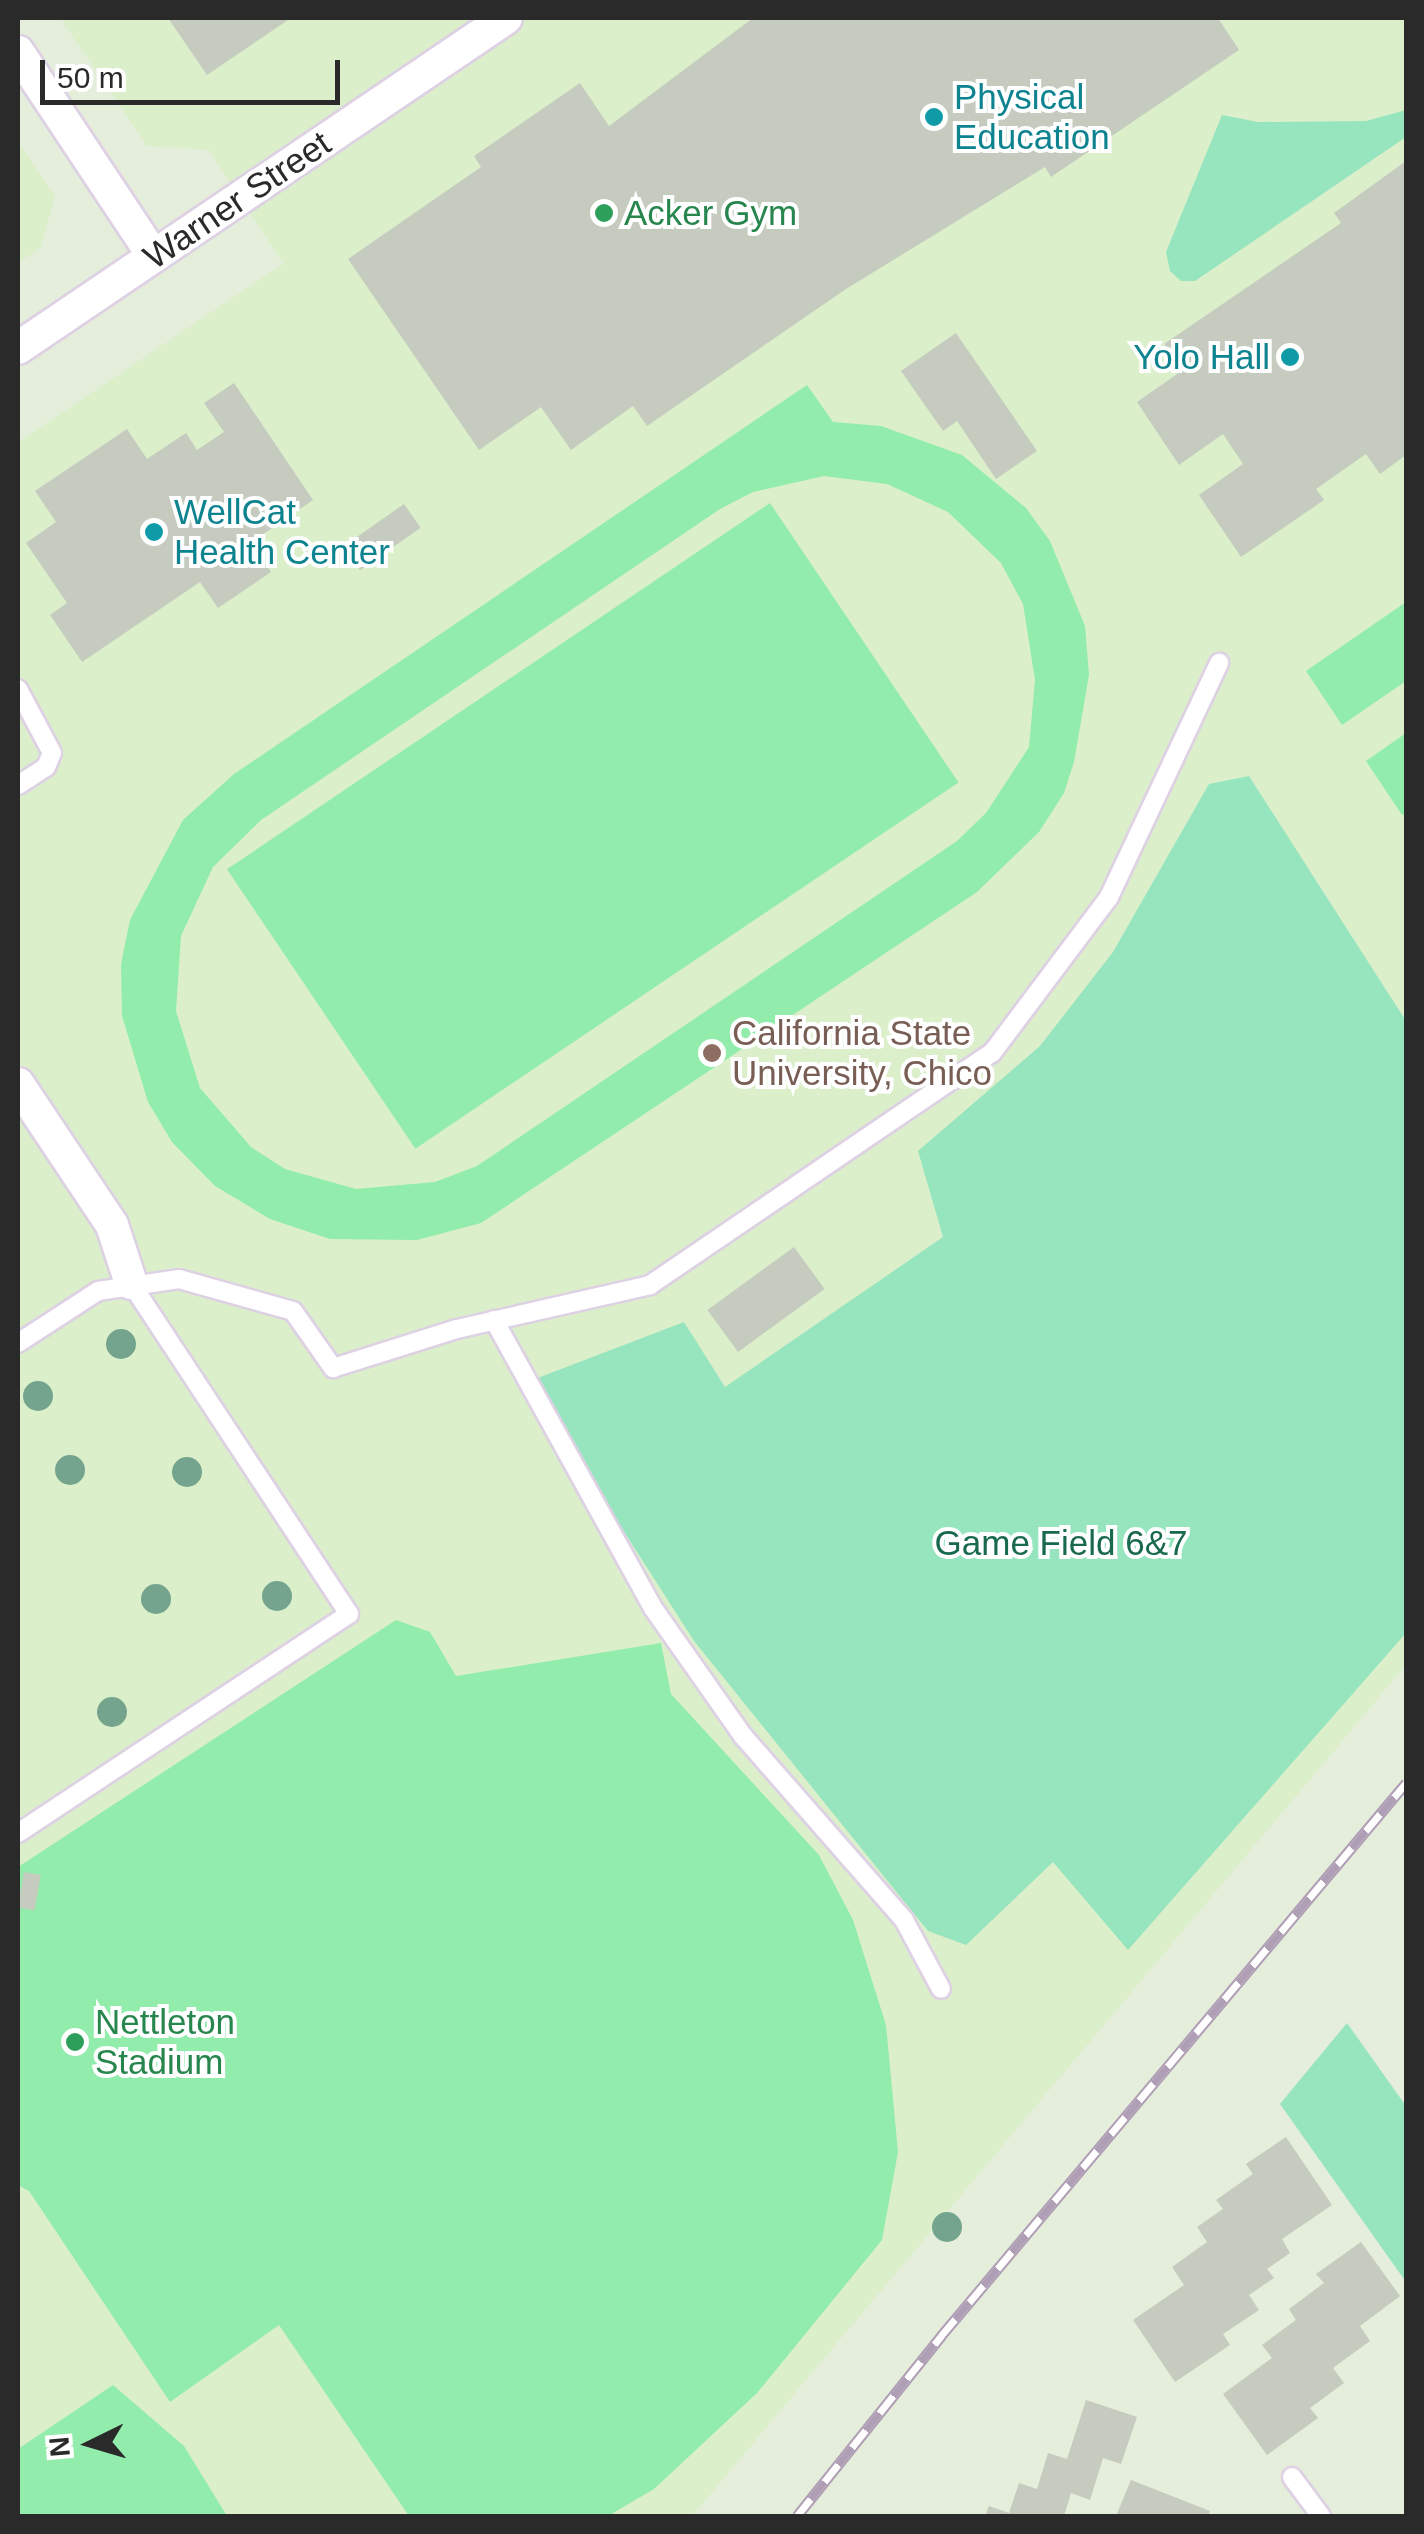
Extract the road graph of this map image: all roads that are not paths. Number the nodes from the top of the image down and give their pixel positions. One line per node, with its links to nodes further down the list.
1 (506, 18): 3 (street, Warner Street)
2 (18, 52): 3 (street)
3 (153, 255): 4 (street, Warner Street)
4 (18, 348)
5 (1219, 663): 10 (lane)
6 (18, 689): 7 (lane)
7 (18, 785)
8 (18, 1084): 9 (street)
9 (131, 1284): 10 (lane); 11 (lane); 12 (lane)
10 (494, 1320): 13 (lane)
11 (18, 1344)
12 (18, 1833)
13 (941, 1990)
14 (1292, 2477): 15 (lane)
15 (1322, 2516)

